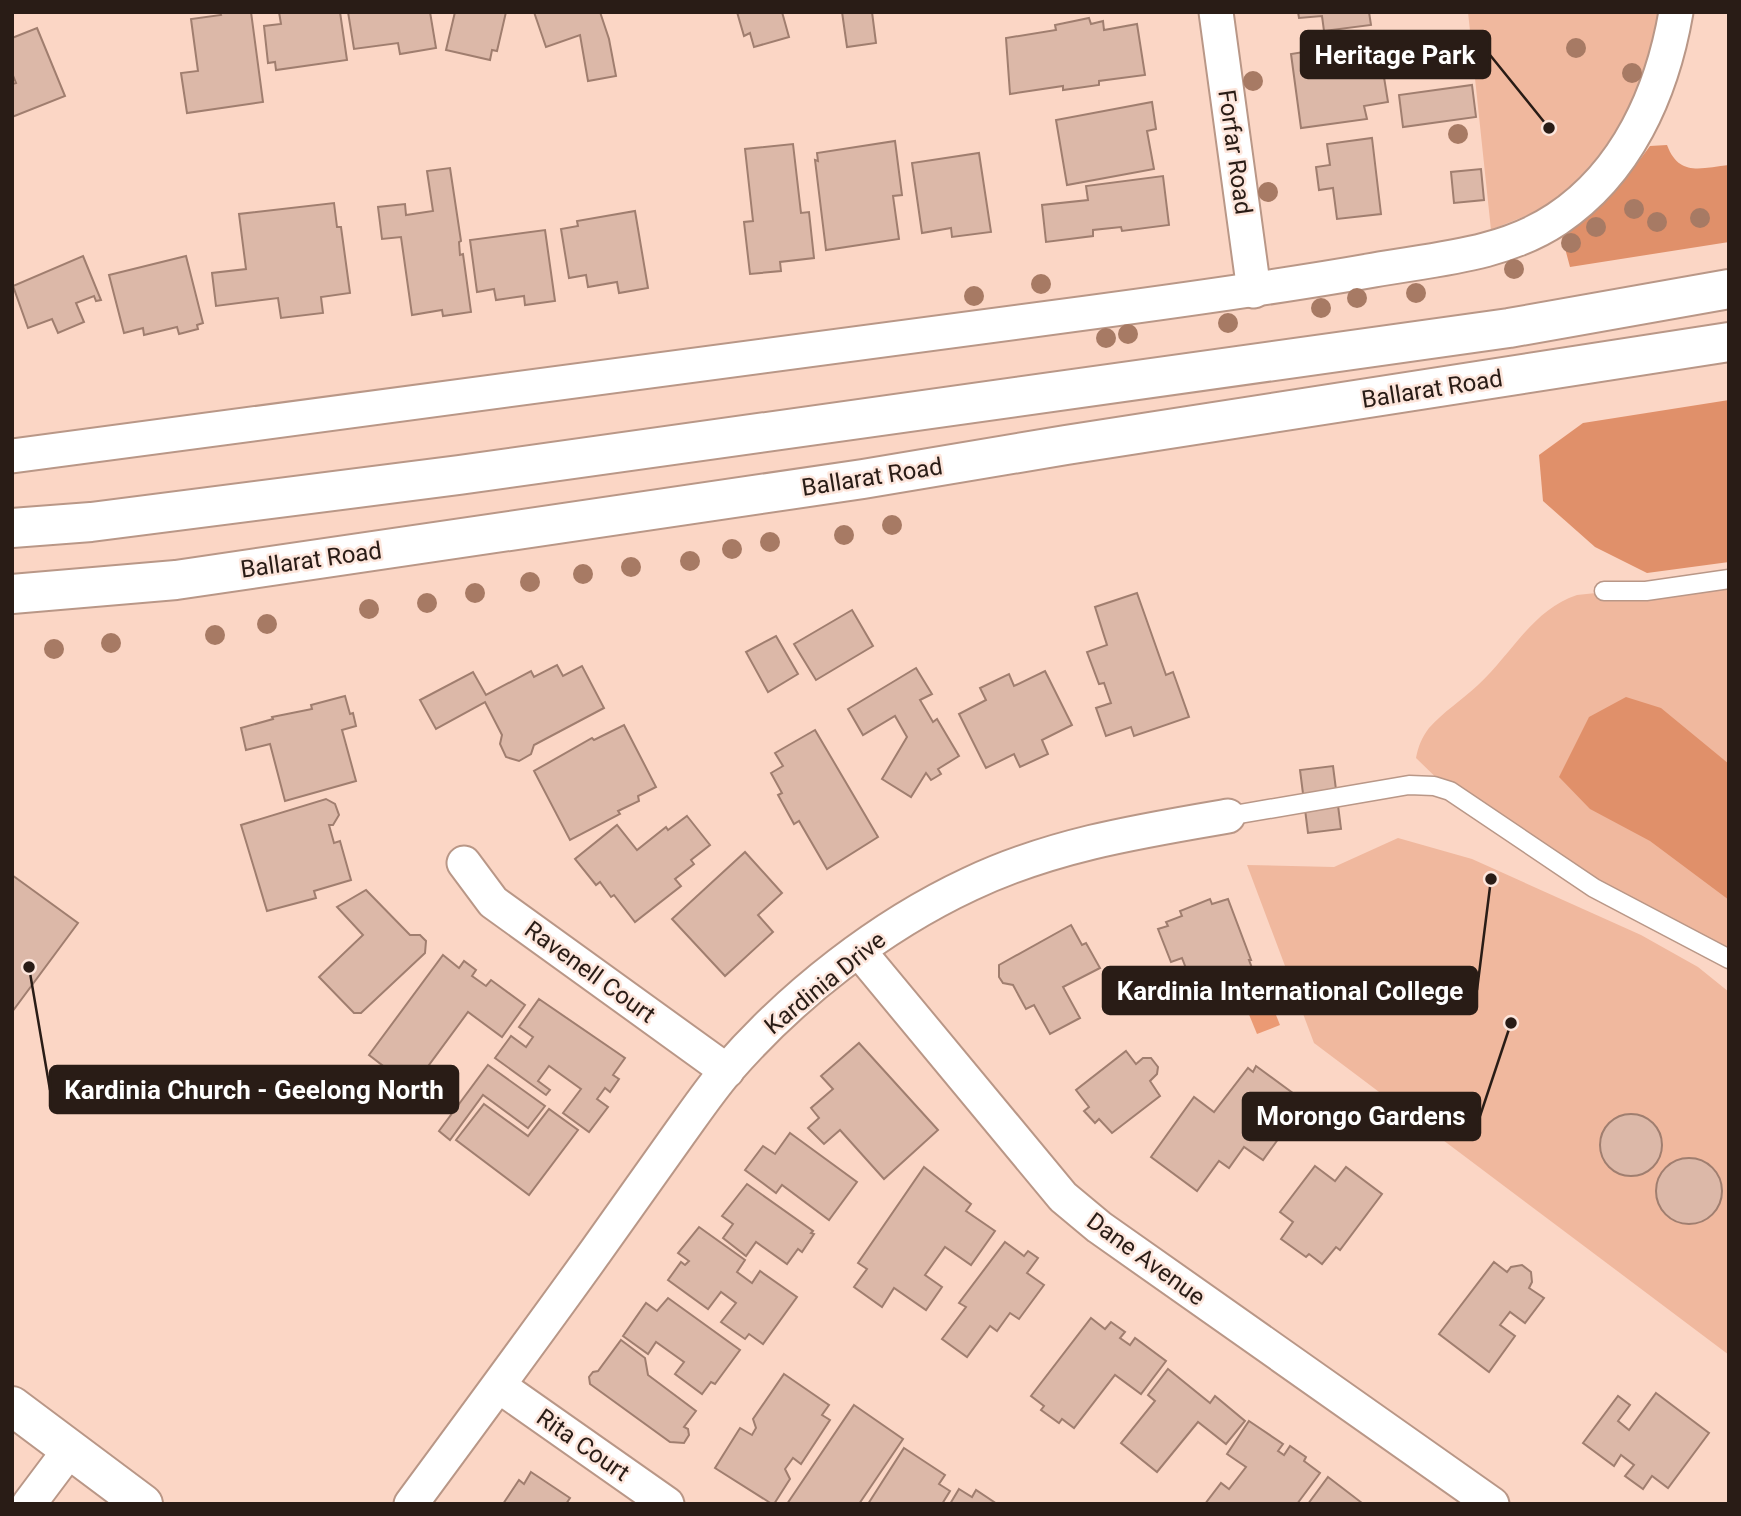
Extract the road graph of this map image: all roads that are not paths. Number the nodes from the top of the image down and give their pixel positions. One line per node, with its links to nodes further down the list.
1 (1216, 12): 4 (street, Forfar Road)
2 (1676, 12): 4 (street)
3 (1729, 289): 7 (main road, Ballarat Road)
4 (1254, 291): 6 (street)
5 (1729, 342): 10 (main road, Ballarat Road)
6 (12, 456)
7 (12, 528)
8 (1729, 579): 9 (lane)
9 (1604, 592)
10 (12, 594)
11 (1228, 816): 13 (street, Kardinia Drive); 14 (lane, Kardinia Drive)
12 (464, 863): 15 (street, Ravenell Court)
13 (859, 951): 15 (street, Kardinia Drive); 23 (street, Dane Avenue)
14 (1729, 959)
15 (727, 1071): 16 (street, Kardinia Drive)
16 (499, 1386): 21 (street, Kardinia Drive); 22 (street, Rita Court)
17 (12, 1406): 18 (main road)
18 (71, 1448): 19 (street); 20 (main road)
19 (29, 1504)
20 (143, 1504)
21 (411, 1504)
22 (667, 1504)
23 (1492, 1504)

